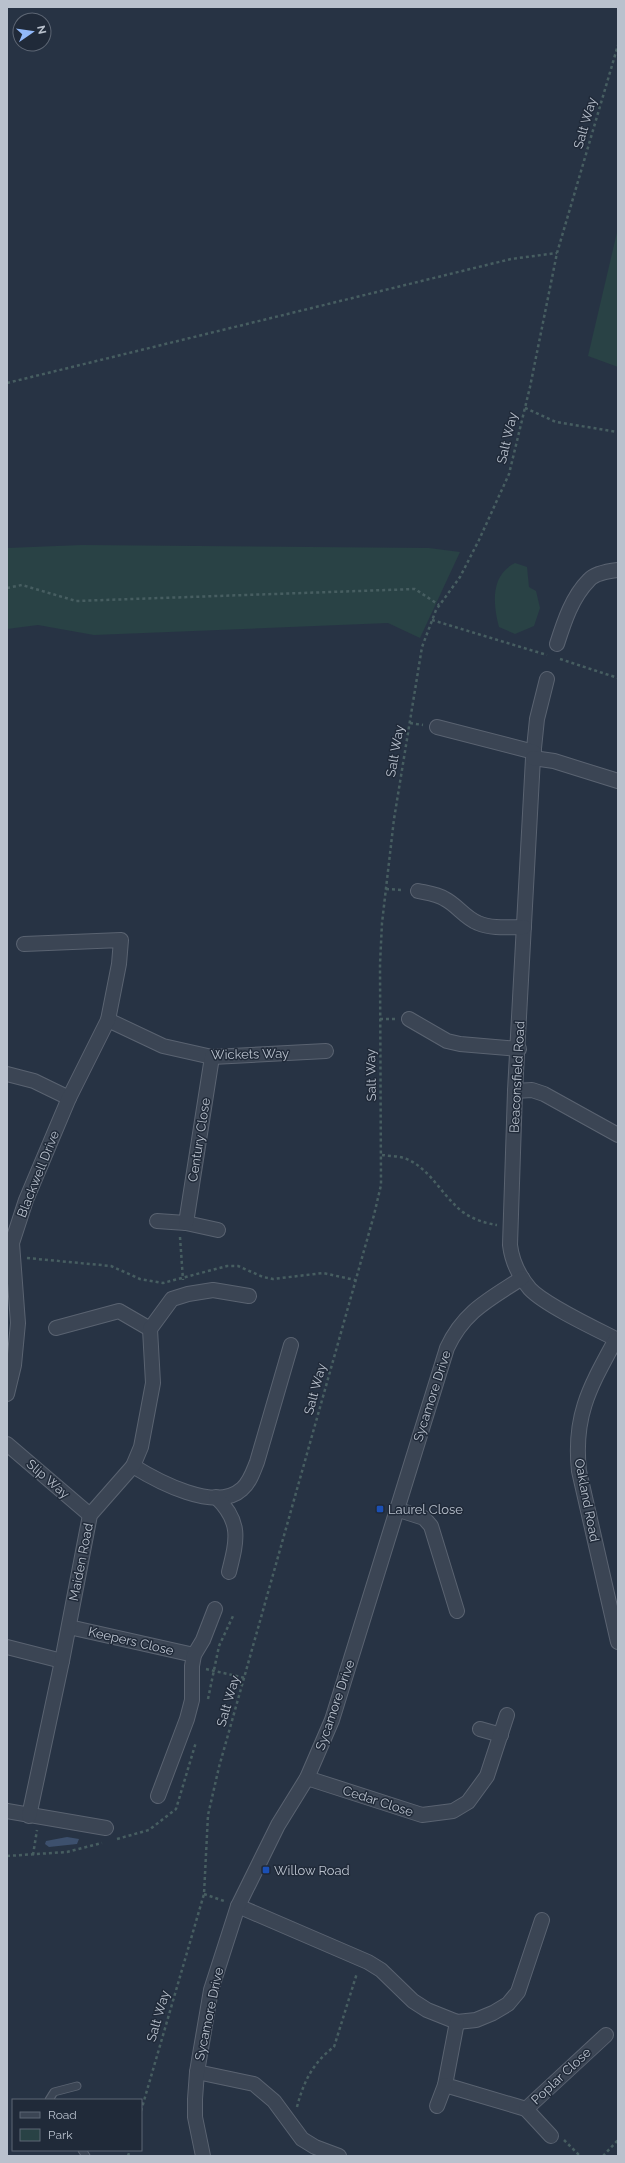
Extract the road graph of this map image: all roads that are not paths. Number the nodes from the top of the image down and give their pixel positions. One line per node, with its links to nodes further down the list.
1 (618, 570): 2 (street)
2 (557, 644)
3 (547, 679): 5 (street, Beaconsfield Road)
4 (437, 727): 5 (street)
5 (534, 755): 6 (street); 8 (street, Beaconsfield Road)
6 (618, 781)
7 (418, 891): 8 (street)
8 (524, 927): 12 (street, Beaconsfield Road)
9 (24, 944): 10 (street, Blackwell Drive)
10 (108, 1020): 14 (street, Wickets Way); 17 (street, Blackwell Drive)
11 (409, 1020): 12 (street)
12 (519, 1049): 16 (street, Beaconsfield Road)
13 (326, 1051): 14 (street, Wickets Way)
14 (212, 1057): 20 (street, Century Close)
15 (7, 1074): 17 (street)
16 (515, 1091): 18 (street); 22 (street, Beaconsfield Road)
17 (69, 1098): 28 (street, Blackwell Drive)
18 (618, 1135)
19 (157, 1221): 20 (street)
20 (182, 1223): 21 (street)
21 (218, 1230)
22 (522, 1278): 26 (street, Beaconsfield Road); 32 (street, Sycamore Drive)
23 (249, 1296): 25 (street)
24 (56, 1328): 25 (street)
25 (150, 1329): 30 (street, Maiden Road)
26 (617, 1340): 35 (street, Oakland Road)
27 (291, 1345): 31 (street)
28 (7, 1394)
29 (7, 1444): 33 (street, Slip Way)
30 (133, 1466): 31 (street); 33 (street, Maiden Road)
31 (216, 1497): 34 (street)
32 (396, 1509): 37 (street); 46 (street, Sycamore Drive)
33 (90, 1515): 38 (street, Maiden Road)
34 (229, 1572)
35 (613, 1597): 39 (street, Oakland Road)
36 (215, 1609): 41 (street)
37 (457, 1611)
38 (69, 1627): 41 (street, Keepers Close); 42 (street, Maiden Road)
39 (618, 1642)
40 (7, 1647): 42 (street)
41 (193, 1660): 47 (street)
42 (62, 1661): 49 (street, Maiden Road)
43 (507, 1715): 45 (street, Cedar Close)
44 (480, 1729): 45 (street)
45 (501, 1735): 46 (street, Cedar Close)
46 (307, 1778): 51 (street, Sycamore Drive)
47 (158, 1796)
48 (7, 1811): 49 (street)
49 (34, 1817): 50 (street)
50 (106, 1828)
51 (238, 1906): 53 (street); 55 (street, Sycamore Drive)
52 (542, 1920): 53 (street)
53 (457, 2022): 56 (street)
54 (606, 2035): 60 (street, Poplar Close)
55 (197, 2072): 62 (street, Sycamore Drive); 63 (street)
56 (445, 2085): 59 (street); 60 (street, Poplar Close)
57 (77, 2086): 58 (lane)
58 (50, 2099)
59 (437, 2106)
60 (526, 2109): 61 (street)
61 (551, 2136)
62 (203, 2156)
63 (339, 2156)

